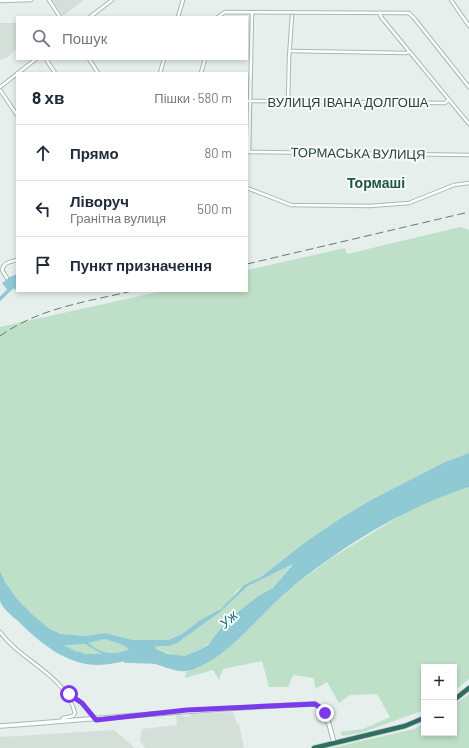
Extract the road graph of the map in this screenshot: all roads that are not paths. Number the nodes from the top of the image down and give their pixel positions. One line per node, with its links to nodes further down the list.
1 (31, 0): 6 (street)
2 (49, 0): 9 (street)
3 (112, 0): 10 (street)
4 (183, 0): 11 (street)
5 (451, 0): 14 (street)
6 (0, 1)
7 (252, 13): 8 (street); 12 (street); 31 (street)
8 (380, 13): 16 (street); 28 (street)
9 (59, 16)
10 (91, 16)
11 (178, 16)
12 (219, 16)
13 (292, 16): 15 (street)
14 (469, 26)
15 (291, 51): 16 (street); 32 (street)
16 (408, 52): 30 (street)
17 (35, 60): 22 (street)
18 (47, 60): 23 (street)
19 (90, 60): 24 (street)
20 (164, 60): 25 (street)
21 (205, 60): 26 (street)
22 (19, 72)
23 (53, 72)
24 (97, 72)
25 (160, 72)
26 (201, 72)
27 (16, 75): 29 (street)
28 (469, 87)
29 (0, 88): 33 (street)
30 (448, 100): 32 (street, ВУЛИЦЯ ІВАНА ДОЛГОША); 34 (street)
31 (249, 101): 32 (street, ВУЛИЦЯ ІВАНА ДОЛГОША); 35 (street)
32 (288, 102)
33 (16, 113)
34 (469, 124)
35 (248, 152): 36 (street, ТОРМАСЬКА ВУЛИЦЯ)
36 (469, 154)
37 (469, 183): 38 (street)
38 (248, 188)
39 (16, 260): 40 (street)
40 (7, 278)
41 (0, 632): 43 (street)
42 (469, 688): 44 (highway)
43 (69, 694): 46 (street); 47 (street)
44 (457, 698)
45 (421, 719): 49 (highway)
46 (96, 720): 47 (street); 49 (street)
47 (62, 722): 48 (street)
48 (0, 726)
49 (334, 742): 50 (highway)
50 (314, 748)

